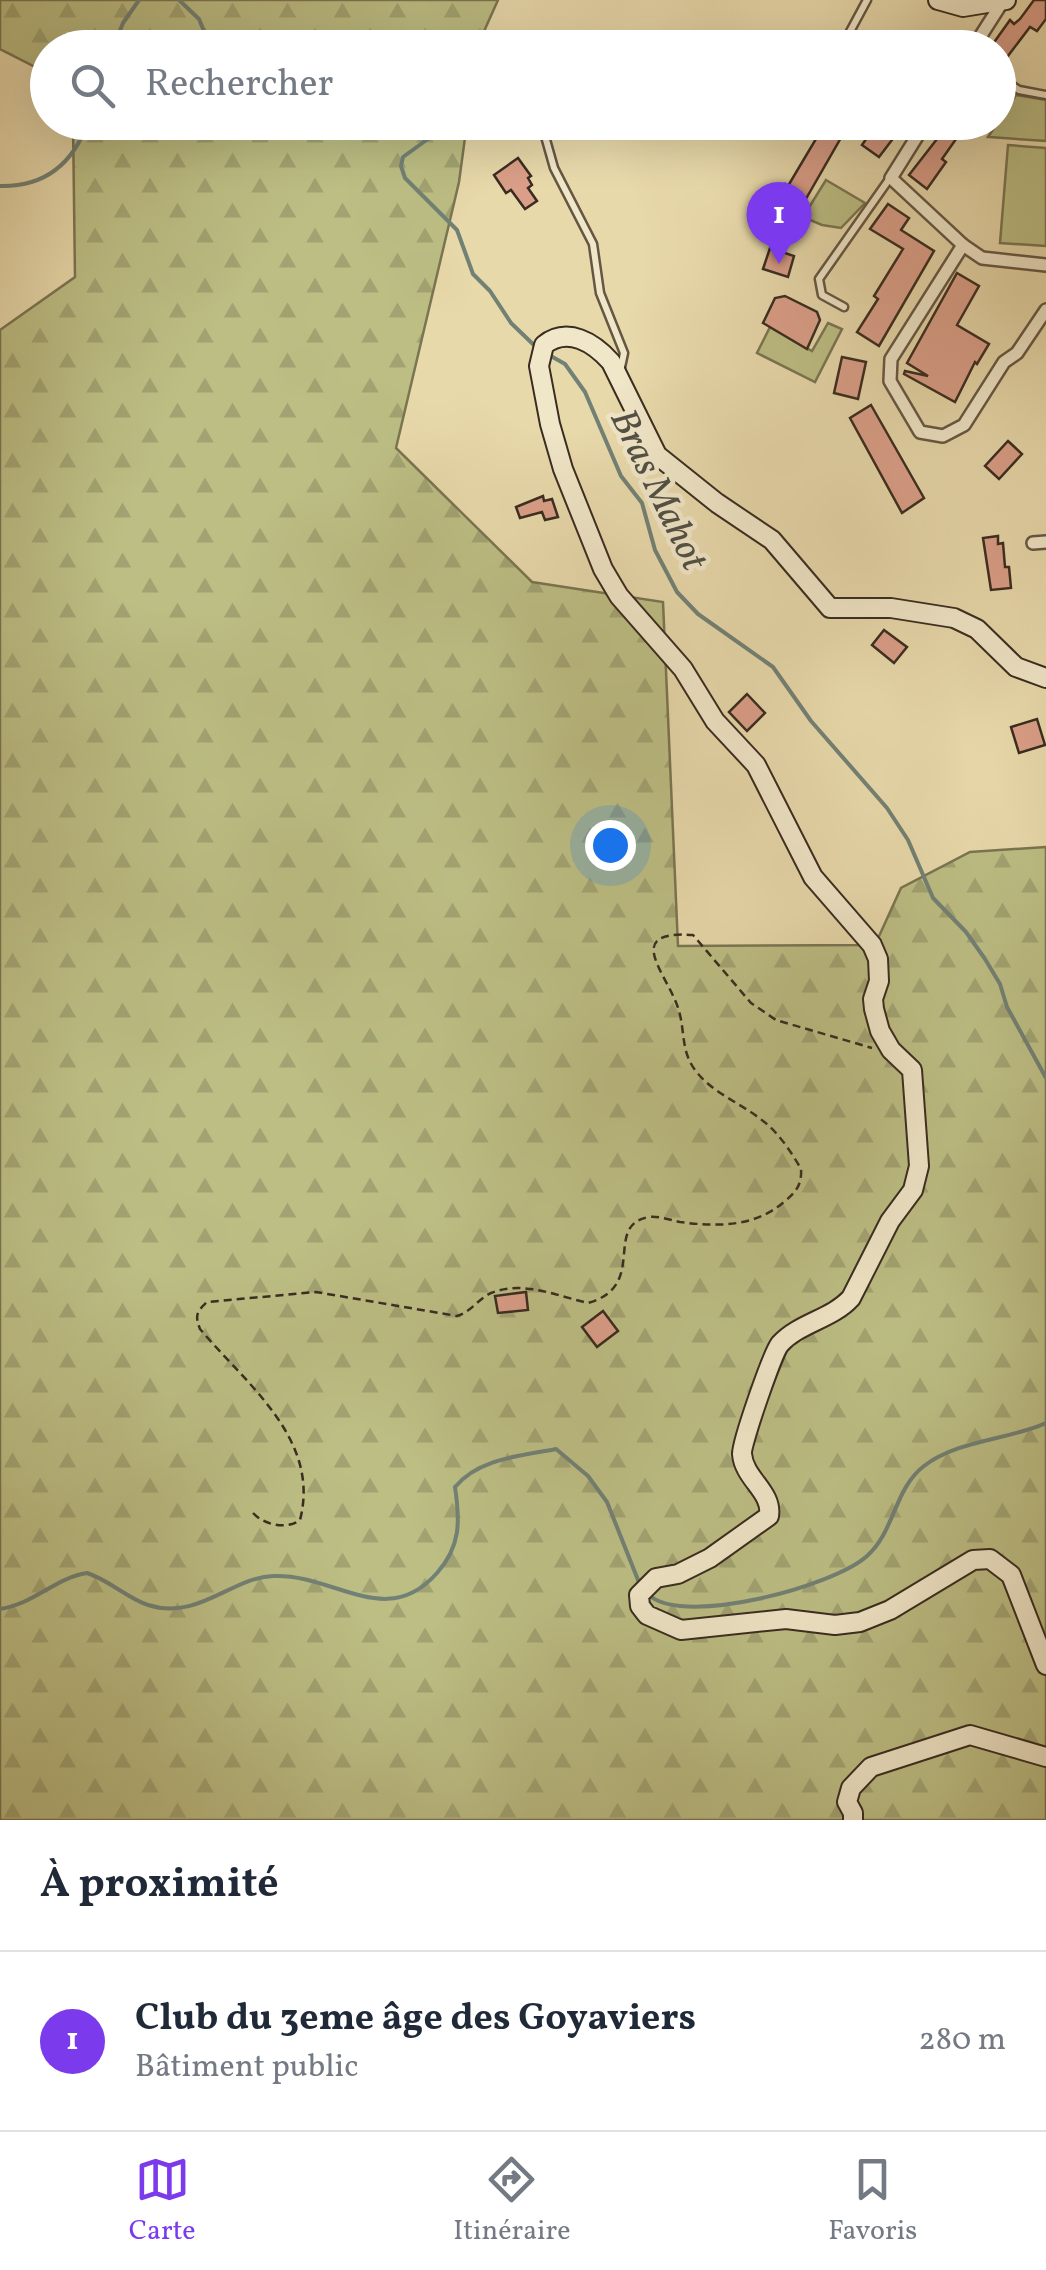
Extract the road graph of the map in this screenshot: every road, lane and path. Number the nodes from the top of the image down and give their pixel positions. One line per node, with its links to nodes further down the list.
1 (867, 0): 4 (lane)
2 (938, 0): 3 (main road)
3 (1003, 0): 5 (street)
4 (851, 30)
5 (984, 30)
6 (1016, 89): 7 (lane)
7 (1046, 95)
8 (546, 140): 15 (lane)
9 (915, 140): 10 (street)
10 (891, 178): 11 (street); 13 (lane)
11 (962, 245): 12 (street); 14 (street)
12 (1046, 265)
13 (844, 306)
14 (1046, 310)
15 (618, 378): 16 (main road); 17 (main road)
16 (1046, 678)
17 (888, 1045): 18 (path); 19 (main road)
18 (253, 1513)
19 (1046, 1665)
20 (1046, 1757): 21 (main road)
21 (852, 1820)

